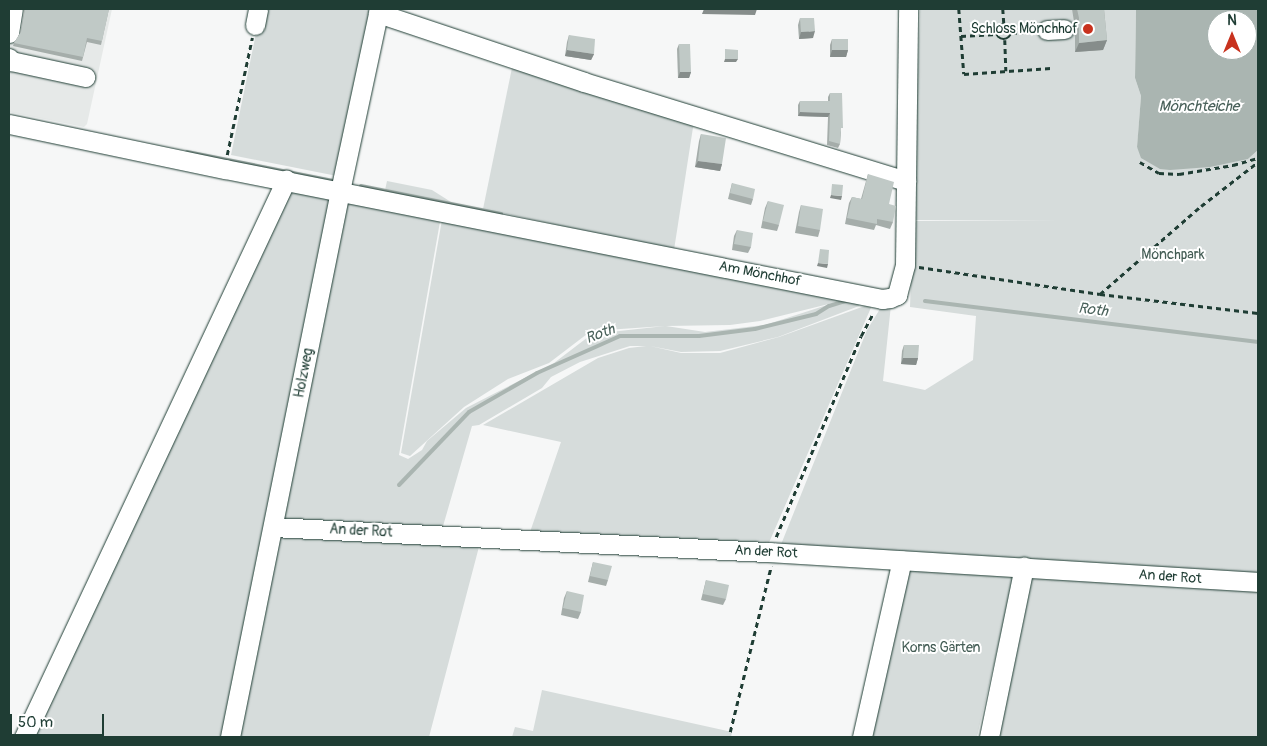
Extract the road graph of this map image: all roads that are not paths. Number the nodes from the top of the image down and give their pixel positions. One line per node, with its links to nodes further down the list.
1 (13, 9): 4 (street)
2 (908, 9): 9 (street)
3 (379, 11): 9 (street); 10 (street, Holzweg)
4 (9, 33)
5 (9, 58): 6 (street)
6 (85, 77)
7 (9, 124): 8 (street, Am Mönchhof)
8 (286, 180): 10 (street, Am Mönchhof); 15 (street)
9 (906, 181): 10 (street, Am Mönchhof)
10 (340, 191): 11 (street, Holzweg)
11 (273, 527): 12 (street, An der Rot); 16 (street, Holzweg)
12 (902, 560): 13 (street, An der Rot); 17 (street)
13 (1024, 567): 14 (street, An der Rot); 18 (street)
14 (1258, 582)
15 (24, 737)
16 (230, 737)
17 (862, 737)
18 (989, 737)

